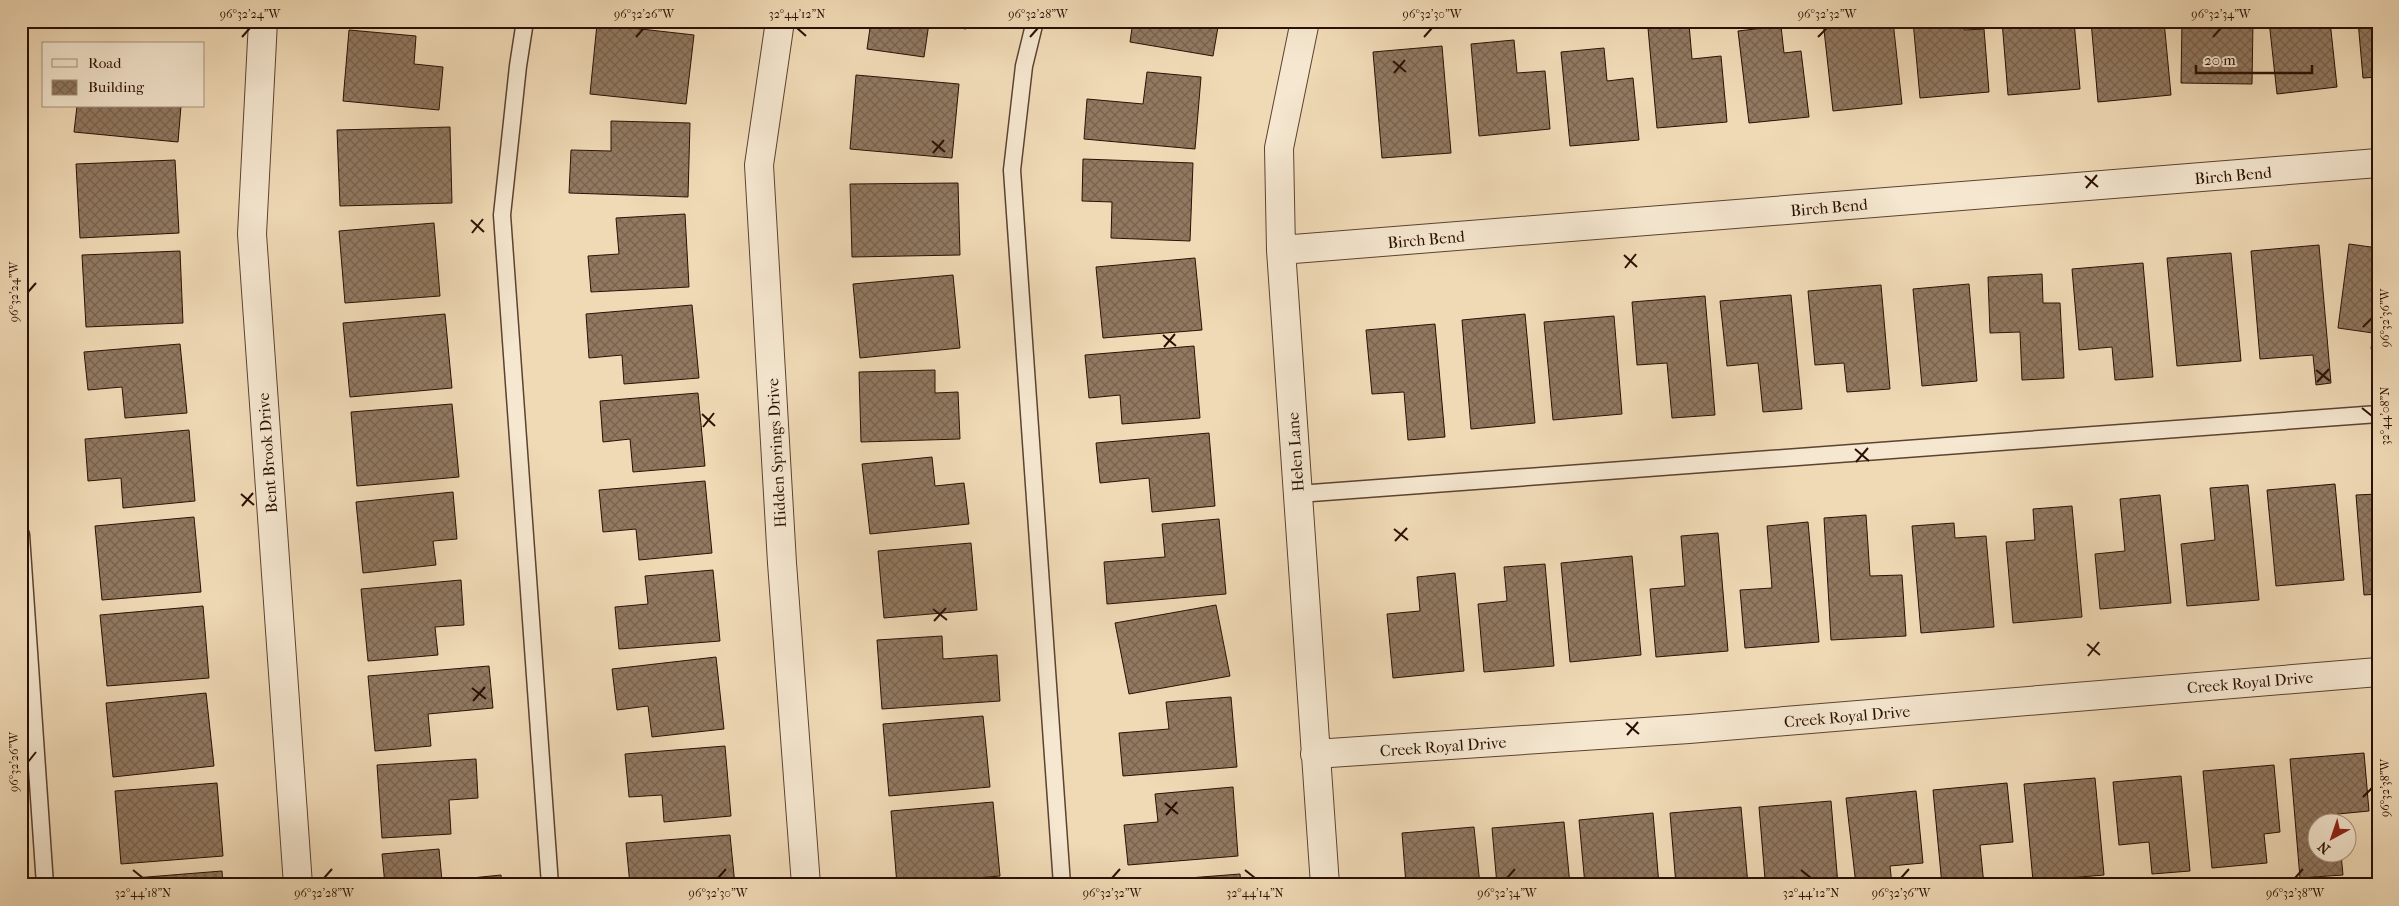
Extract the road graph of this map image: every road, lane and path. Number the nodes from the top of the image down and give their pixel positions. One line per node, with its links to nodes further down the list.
1 (263, 21): 14 (street, Bent Brook Drive)
2 (525, 21): 15 (lane)
3 (780, 21): 16 (street, Hidden Springs Drive)
4 (1035, 21): 17 (lane)
5 (1305, 21): 7 (street, Helen Lane)
6 (2378, 163): 7 (street, Birch Bend)
7 (1281, 250): 9 (street, Helen Lane)
8 (2378, 414): 9 (lane)
9 (1298, 494): 12 (street, Helen Lane)
10 (21, 535): 13 (lane)
11 (2378, 672): 12 (street, Creek Royal Drive)
12 (1315, 754): 18 (street, Helen Lane)
13 (46, 885)
14 (298, 885)
15 (550, 885)
16 (806, 885)
17 (1062, 885)
18 (1325, 885)

